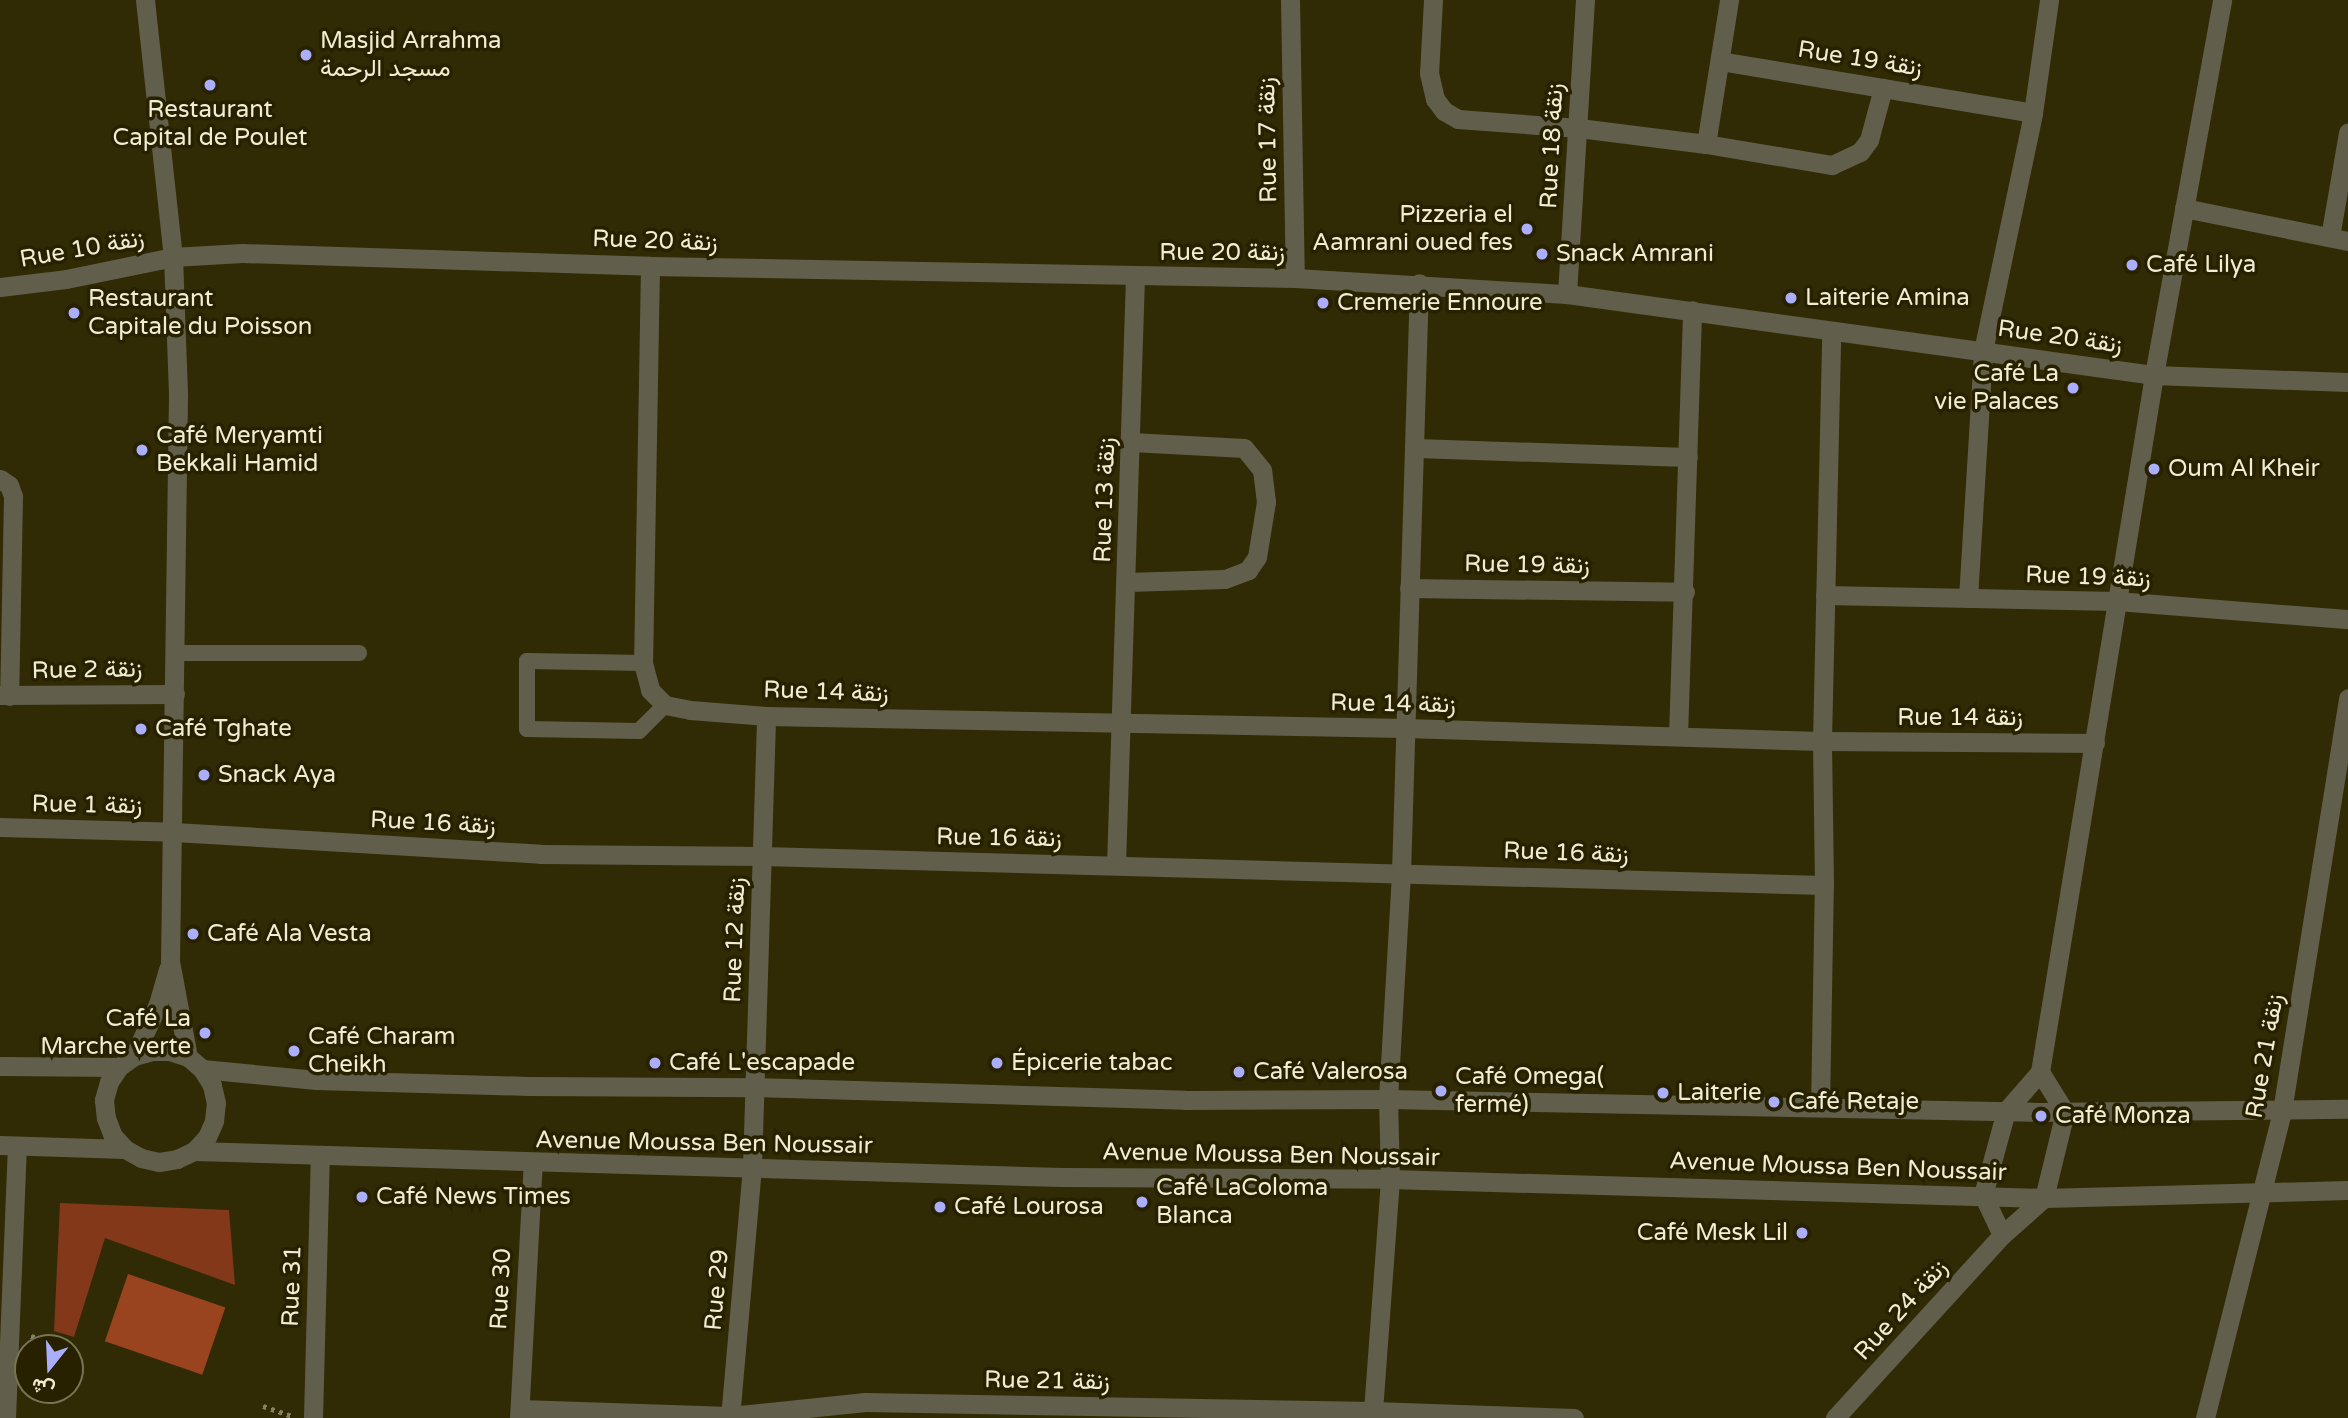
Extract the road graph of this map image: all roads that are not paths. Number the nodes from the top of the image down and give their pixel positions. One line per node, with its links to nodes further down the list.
1 (145, 0): 16 (street)
2 (1290, 0): 19 (street, Rue 17 زنقة)
3 (1433, 0): 11 (street)
4 (1584, 0): 11 (street, Rue 18 زنقة)
5 (1729, 0): 8 (street)
6 (2049, 0): 10 (street)
7 (2222, 0): 14 (street)
8 (1720, 61): 9 (street, Rue 19 زنقة); 13 (street)
9 (1883, 88): 10 (street, Rue 19 زنقة); 13 (street)
10 (2033, 113): 25 (street)
11 (1579, 128): 13 (street); 22 (street, Rue 18 زنقة)
12 (2348, 133): 15 (street)
13 (1706, 144)
14 (2184, 208): 15 (street); 26 (street)
15 (2339, 239)
16 (173, 257): 17 (street, Rue 20 زنقة); 21 (street, Rue 10 زنقة); 39 (street)
17 (650, 266): 18 (street, Rue 20 زنقة); 41 (street)
18 (1135, 277): 19 (street, Rue 20 زنقة); 28 (street, Rue 13 زنقة)
19 (1295, 278): 20 (street, Rue 20 زنقة)
20 (1419, 283): 22 (street, Rue 20 زنقة); 29 (street)
21 (0, 287)
22 (1567, 294): 23 (street, Rue 20 زنقة)
23 (1692, 310): 24 (street, Rue 20 زنقة); 30 (street)
24 (1831, 331): 25 (street, Rue 20 زنقة); 35 (street)
25 (1983, 351): 26 (street, Rue 20 زنقة); 36 (street)
26 (2154, 374): 27 (street, Rue 20 زنقة); 37 (street)
27 (2348, 382)
28 (1131, 442): 32 (street, Rue 13 زنقة); 32 (street)
29 (1416, 448): 30 (street); 33 (street)
30 (1688, 457): 34 (street)
31 (0, 478): 43 (street)
32 (1127, 582): 47 (street, Rue 13 زنقة)
33 (1409, 588): 34 (street, Rue 19 زنقة); 48 (street)
34 (1685, 592): 49 (street)
35 (1825, 595): 36 (street, Rue 19 زنقة); 50 (street)
36 (1968, 598): 37 (street, Rue 19 زنقة)
37 (2118, 601): 38 (street, Rue 19 زنقة); 51 (street)
38 (2348, 620)
39 (175, 653): 40 (lane); 42 (street)
40 (359, 653)
41 (643, 663): 45 (street); 45 (lane)
42 (175, 694): 43 (street, Rue 2 زنقة); 53 (street)
43 (4, 695)
44 (2348, 698): 68 (street, Rue 21 زنقة)
45 (665, 705): 46 (street, Rue 14 زنقة)
46 (766, 716): 47 (street, Rue 14 زنقة); 54 (street, Rue 12 زنقة)
47 (1123, 724): 48 (street, Rue 14 زنقة); 55 (street, Rue 13 زنقة)
48 (1405, 728): 49 (street, Rue 14 زنقة); 56 (street)
49 (1678, 736): 50 (street, Rue 14 زنقة)
50 (1822, 741): 51 (street, Rue 14 زنقة); 57 (street)
51 (2095, 743): 62 (street)
52 (0, 827): 53 (street, Rue 1 زنقة)
53 (174, 832): 54 (street, Rue 16 زنقة); 58 (street)
54 (763, 856): 55 (street, Rue 16 زنقة); 63 (street, Rue 12 زنقة)
55 (1116, 865): 56 (street, Rue 16 زنقة)
56 (1401, 873): 57 (street, Rue 16 زنقة); 64 (street)
57 (1824, 885): 65 (street)
58 (170, 961): 59 (street); 60 (street)
59 (127, 1062): 60 (street); 61 (street); 71 (street)
60 (195, 1063): 63 (street); 72 (street)
61 (0, 1066)
62 (2040, 1072): 67 (street); 69 (street)
63 (754, 1087): 64 (street); 75 (street, Rue 12 زنقة)
64 (1388, 1099): 65 (street); 76 (street)
65 (1820, 1107): 67 (street)
66 (2348, 1109): 68 (street)
67 (2006, 1111): 69 (street); 79 (street)
68 (2282, 1111): 69 (street); 78 (street, Rue 21 زنقة)
69 (2065, 1112): 80 (street)
70 (8, 1145): 71 (street); 87 (street)
71 (125, 1149): 72 (street)
72 (194, 1151): 73 (street, Avenue Moussa Ben Noussair)
73 (320, 1155): 74 (street, Avenue Moussa Ben Noussair); 88 (street, Rue 31)
74 (533, 1163): 75 (street, Avenue Moussa Ben Noussair); 84 (street, Rue 30)
75 (752, 1166): 76 (street, Avenue Moussa Ben Noussair); 86 (street, Rue 29)
76 (1390, 1179): 79 (street, Avenue Moussa Ben Noussair); 83 (street)
77 (2348, 1190): 78 (street, Avenue Moussa Ben Noussair)
78 (2261, 1193): 80 (street, Avenue Moussa Ben Noussair); 91 (street, Rue 21 زنقة)
79 (1983, 1195): 80 (street, Avenue Moussa Ben Noussair); 81 (street)
80 (2044, 1198): 81 (street, Rue 24 زنقة)
81 (2002, 1234): 90 (street, Rue 24 زنقة)
82 (865, 1410): 85 (street, Rue 21 زنقة); 86 (street, Rue 21 زنقة)
83 (1373, 1411): 85 (street, Rue 21 زنقة); 89 (street, Rue 21 زنقة)
84 (519, 1413): 86 (street, Rue 21 زنقة)
85 (1213, 1413)
86 (730, 1417)
87 (6, 1418)
88 (313, 1418)
89 (1574, 1418)
90 (1835, 1418)
91 (2205, 1418)

